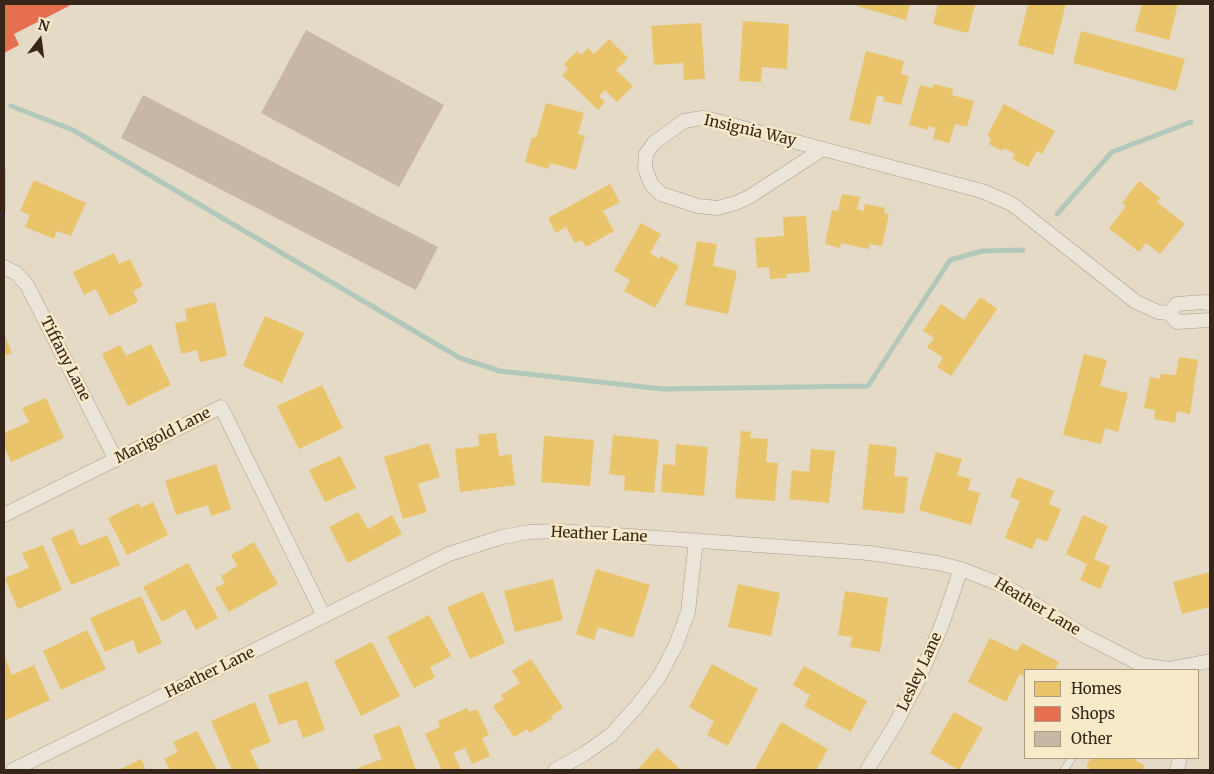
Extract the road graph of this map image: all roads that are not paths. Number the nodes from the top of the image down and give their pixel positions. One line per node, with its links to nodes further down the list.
1 (823, 149): 1 (street, Insignia Way); 4 (street, Insignia Way)
2 (4, 267): 6 (street, Tiffany Lane)
3 (1210, 304): 4 (street)
4 (1169, 313): 5 (street, Insignia Way)
5 (1210, 320)
6 (116, 460): 7 (street, Marigold Lane); 10 (street, Marigold Lane)
7 (4, 515)
8 (696, 540): 9 (street, Heather Lane); 10 (street, Heather Lane); 15 (street)
9 (961, 569): 12 (street, Heather Lane); 16 (street, Lesley Lane)
10 (324, 616): 14 (street, Heather Lane)
11 (1210, 661): 12 (street, Heather Lane)
12 (1179, 669)
13 (1071, 759): 17 (lane)
14 (13, 770)
15 (555, 770)
16 (867, 770)
17 (1064, 770)

